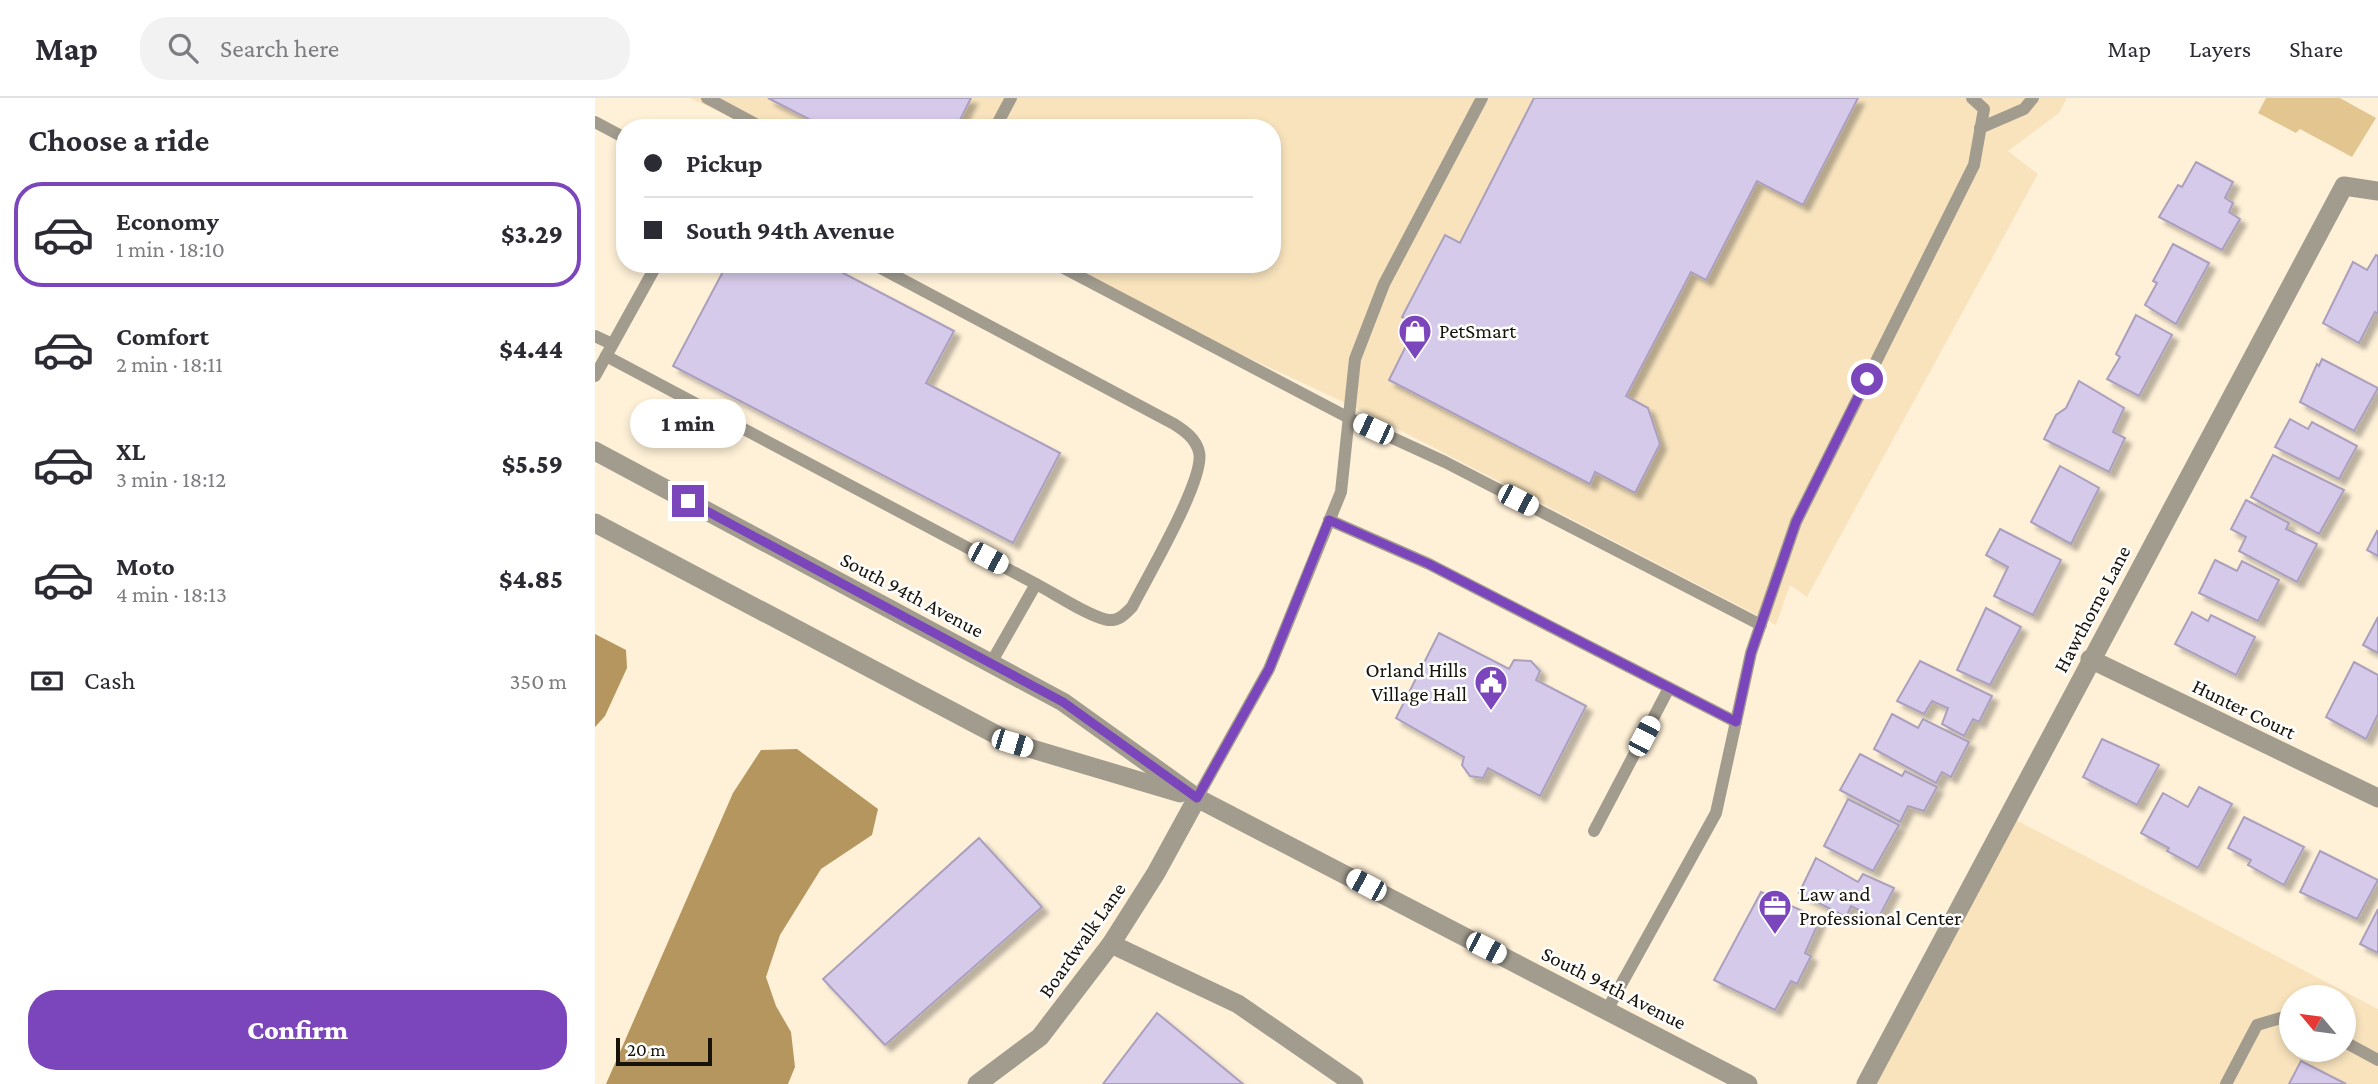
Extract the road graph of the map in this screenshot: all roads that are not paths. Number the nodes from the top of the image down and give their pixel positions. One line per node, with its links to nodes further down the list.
1 (708, 98): 6 (lane)
2 (1011, 98): 7 (lane)
3 (1482, 98): 18 (lane)
4 (1972, 98): 9 (lane)
5 (2033, 98): 9 (lane)
6 (746, 119)
7 (1000, 119)
8 (595, 122): 10 (lane)
9 (1980, 128): 23 (lane)
10 (616, 133)
11 (2378, 191): 24 (street, Hawthorne Lane)
12 (652, 273): 16 (lane)
13 (889, 273): 22 (lane)
14 (1073, 273): 18 (lane)
15 (595, 336): 16 (lane)
16 (609, 350): 17 (lane); 22 (lane)
17 (595, 376)
18 (1349, 418): 20 (lane); 23 (lane)
19 (595, 451): 25 (street, South 94th Avenue)
20 (1329, 520): 26 (lane); 28 (lane)
21 (595, 523): 28 (street, South 94th Avenue)
22 (1035, 584): 25 (lane)
23 (1761, 625): 27 (lane)
24 (2090, 659): 29 (street, Hunter Court); 39 (street, Hawthorne Lane)
25 (991, 663): 28 (street, South 94th Avenue)
26 (1669, 688): 27 (lane); 30 (lane)
27 (1736, 722): 32 (lane)
28 (1197, 798): 31 (street, Boardwalk Lane); 32 (street, South 94th Avenue)
29 (2378, 799)
30 (1594, 831)
31 (1111, 944): 36 (street, Boardwalk Lane); 37 (street)
32 (1607, 1010): 38 (street, South 94th Avenue)
33 (2279, 1018): 40 (lane)
34 (2356, 1048): 35 (lane)
35 (2378, 1059)
36 (977, 1084)
37 (1354, 1084)
38 (1748, 1084)
39 (1866, 1084)
40 (2227, 1084)

